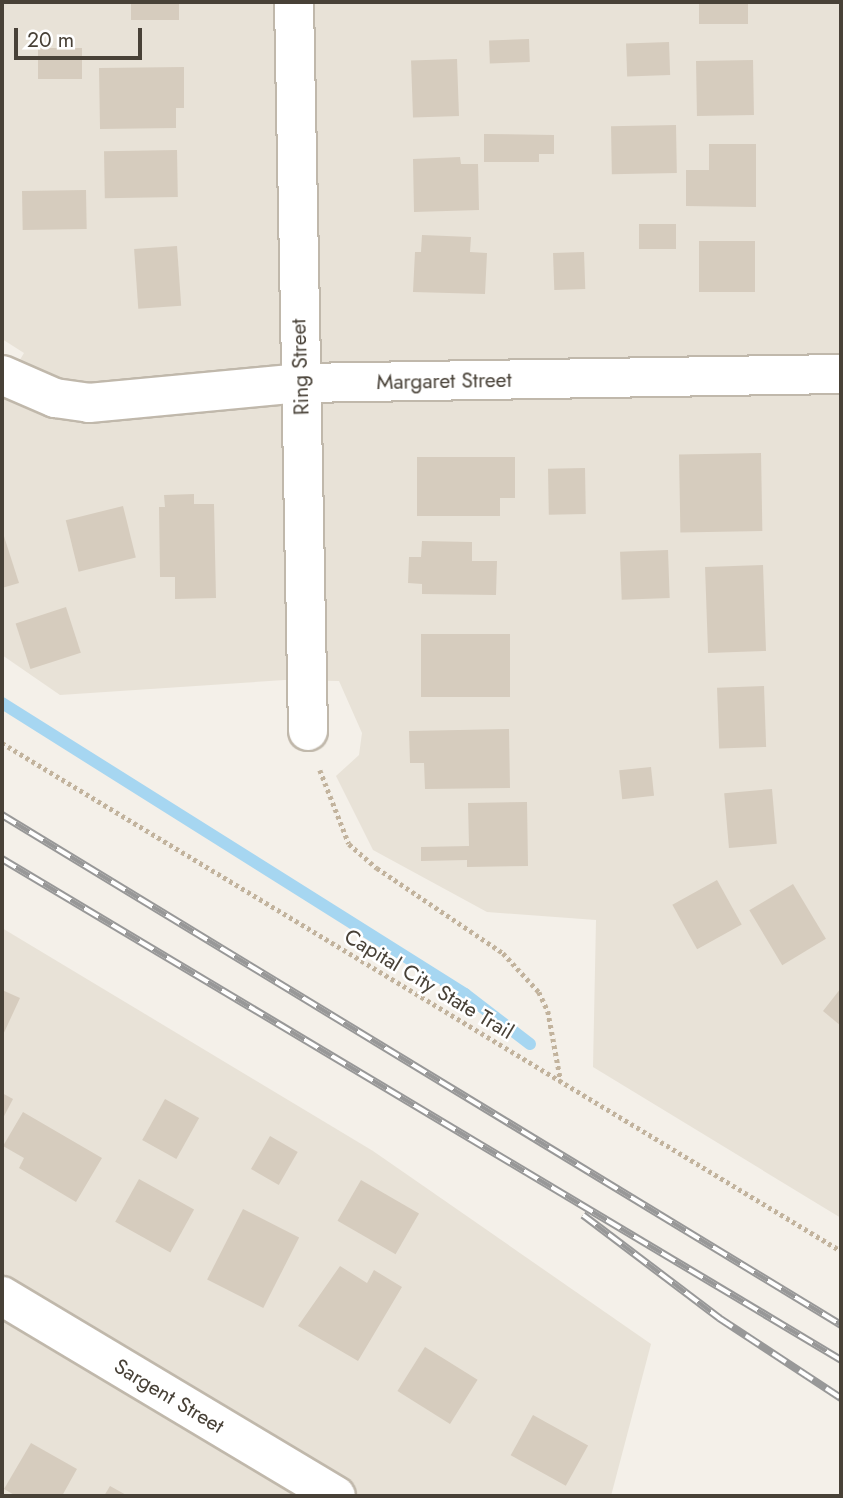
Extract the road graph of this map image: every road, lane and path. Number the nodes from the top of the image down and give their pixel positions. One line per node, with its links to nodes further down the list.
1 (294, 2): 4 (street, Ring Street)
2 (841, 374): 4 (street, Margaret Street)
3 (2, 375): 4 (street, Margaret Street)
4 (302, 383): 5 (street, Ring Street)
5 (309, 731): 7 (path)
6 (2, 743): 7 (path, Capital City State Trail)
7 (561, 1083): 8 (path, Capital City State Trail)
8 (841, 1251)
9 (2, 1296): 10 (street, Sargent Street)
10 (336, 1496)

